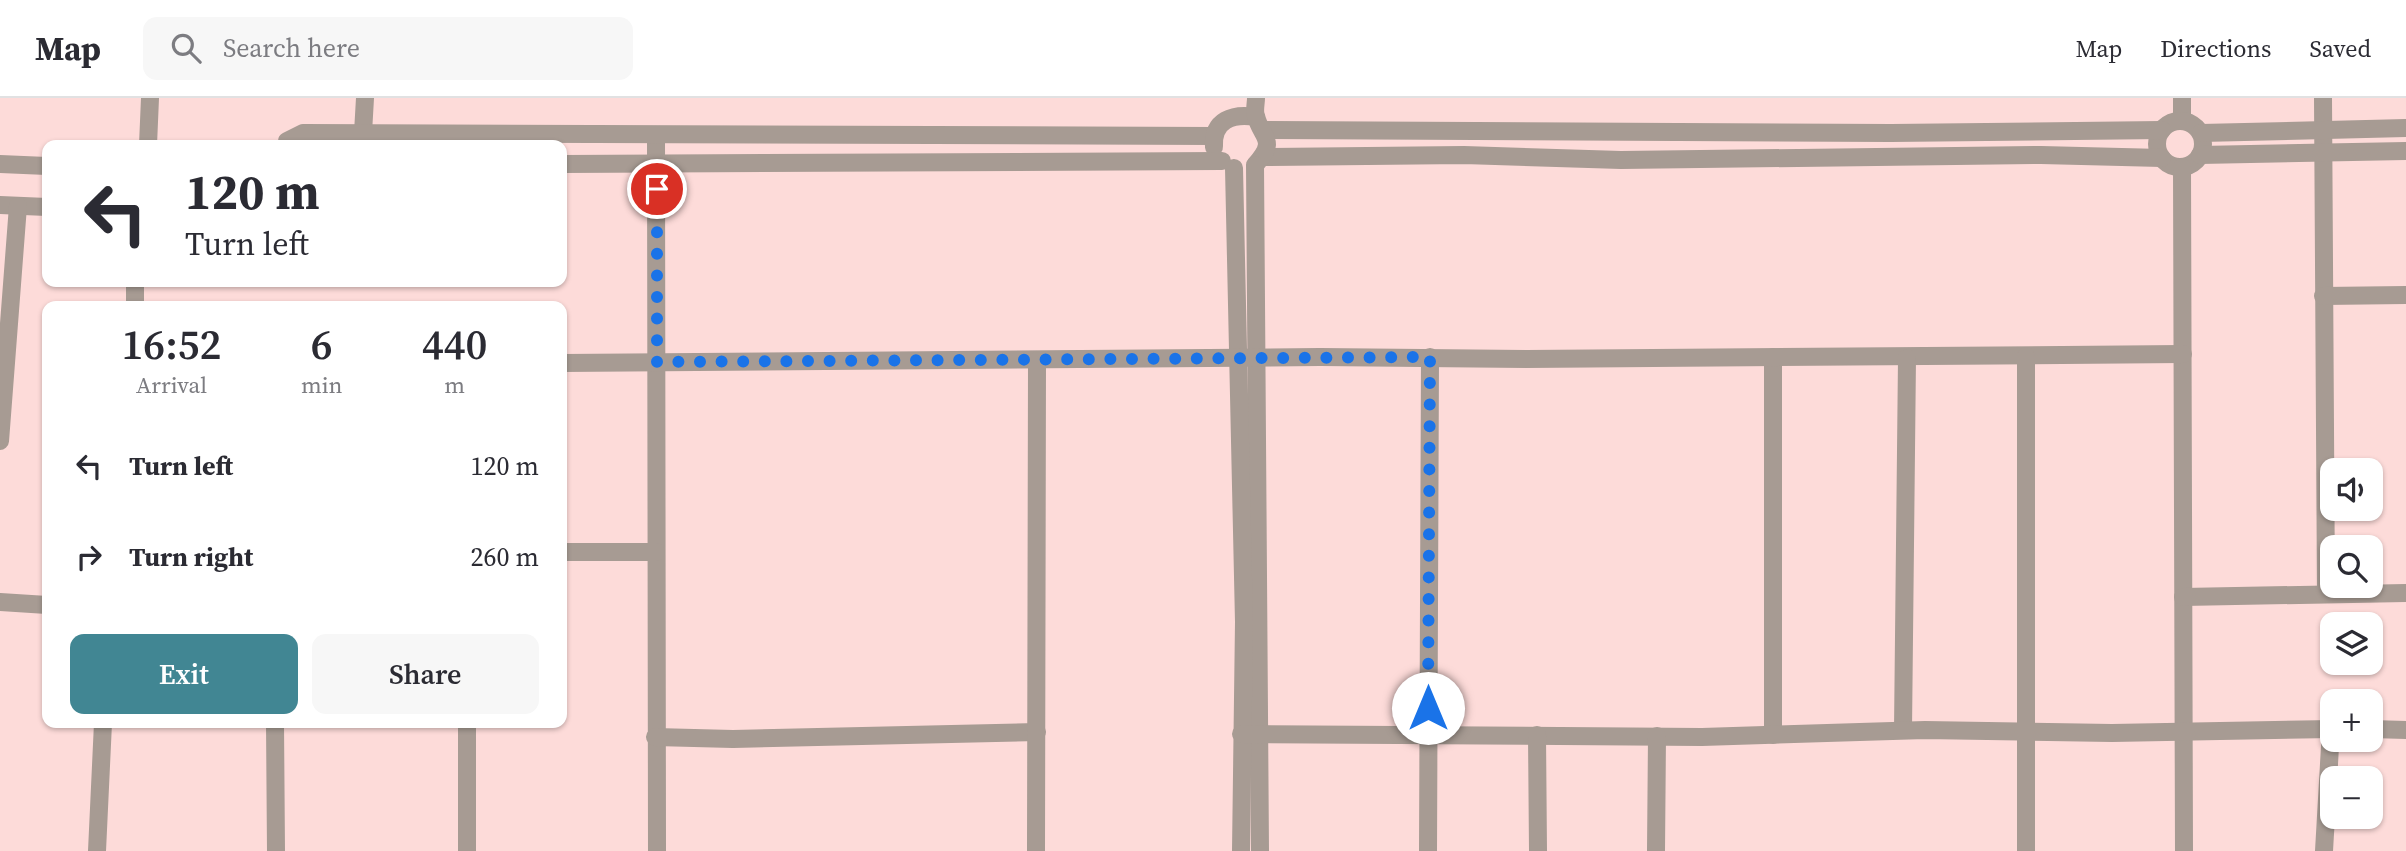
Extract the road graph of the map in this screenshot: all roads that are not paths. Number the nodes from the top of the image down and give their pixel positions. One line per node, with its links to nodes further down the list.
1 (150, 98): 16 (street)
2 (365, 98): 12 (street)
3 (1256, 98): 8 (street)
4 (2182, 98): 7 (street)
5 (2323, 98): 11 (street)
6 (1234, 106): 8 (street); 15 (street)
7 (2182, 121): 10 (street); 13 (street)
8 (1260, 124): 10 (street); 22 (street)
9 (2406, 128): 11 (street)
10 (2162, 130): 21 (street)
11 (2323, 130): 13 (street); 19 (street)
12 (363, 133): 14 (street); 17 (street)
13 (2201, 133): 20 (street)
14 (656, 136): 15 (street); 23 (street)
15 (1214, 136): 26 (street)
16 (148, 140)
17 (289, 140)
18 (2406, 151): 19 (street)
19 (2322, 153): 20 (street); 32 (street)
20 (2200, 155): 28 (street)
21 (2162, 158): 22 (street); 28 (street)
22 (1259, 160): 26 (street); 37 (street)
23 (657, 163): 25 (street); 26 (street); 40 (street)
24 (0, 164): 27 (street)
25 (567, 164)
26 (1228, 164): 37 (street)
27 (42, 166)
28 (2182, 167): 33 (street)
29 (9, 205): 30 (street); 42 (street)
30 (42, 207)
31 (2406, 295): 32 (street)
32 (2323, 296): 43 (street)
33 (2183, 354): 34 (street); 49 (street)
34 (2026, 356): 38 (street); 61 (street)
35 (1430, 357): 36 (street); 37 (street); 65 (street)
36 (1773, 357): 38 (street); 63 (street)
37 (1247, 358): 39 (street); 62 (street); 64 (street)
38 (1907, 358): 57 (street)
39 (1037, 361): 40 (street); 60 (street)
40 (657, 362): 41 (street); 45 (street)
41 (567, 363)
42 (0, 442)
43 (2325, 535)
44 (567, 552): 45 (street)
45 (656, 552): 68 (street)
46 (2383, 593): 47 (street)
47 (2406, 593)
48 (2320, 594): 49 (street)
49 (2183, 597): 59 (street)
50 (0, 602): 51 (street)
51 (42, 605)
52 (103, 728): 70 (street)
53 (275, 728): 71 (street)
54 (467, 728): 72 (street)
55 (2320, 729): 59 (street)
56 (2383, 729): 58 (street)
57 (1903, 730): 61 (street); 63 (street)
58 (2406, 730)
59 (2185, 731): 61 (street); 81 (street)
60 (1037, 732): 68 (street); 74 (street)
61 (2026, 732): 80 (street)
62 (1241, 734): 64 (street); 75 (street)
63 (1773, 734): 67 (street)
64 (1260, 735): 65 (street); 76 (street)
65 (1428, 735): 66 (street); 77 (street)
66 (1537, 735): 67 (street); 78 (street)
67 (1657, 736): 79 (street)
68 (654, 737): 73 (street)
69 (2330, 752): 82 (street)
70 (97, 851)
71 (276, 851)
72 (467, 851)
73 (656, 851)
74 (1036, 851)
75 (1241, 851)
76 (1260, 851)
77 (1428, 851)
78 (1538, 851)
79 (1656, 851)
80 (2026, 851)
81 (2185, 851)
82 (2324, 851)

